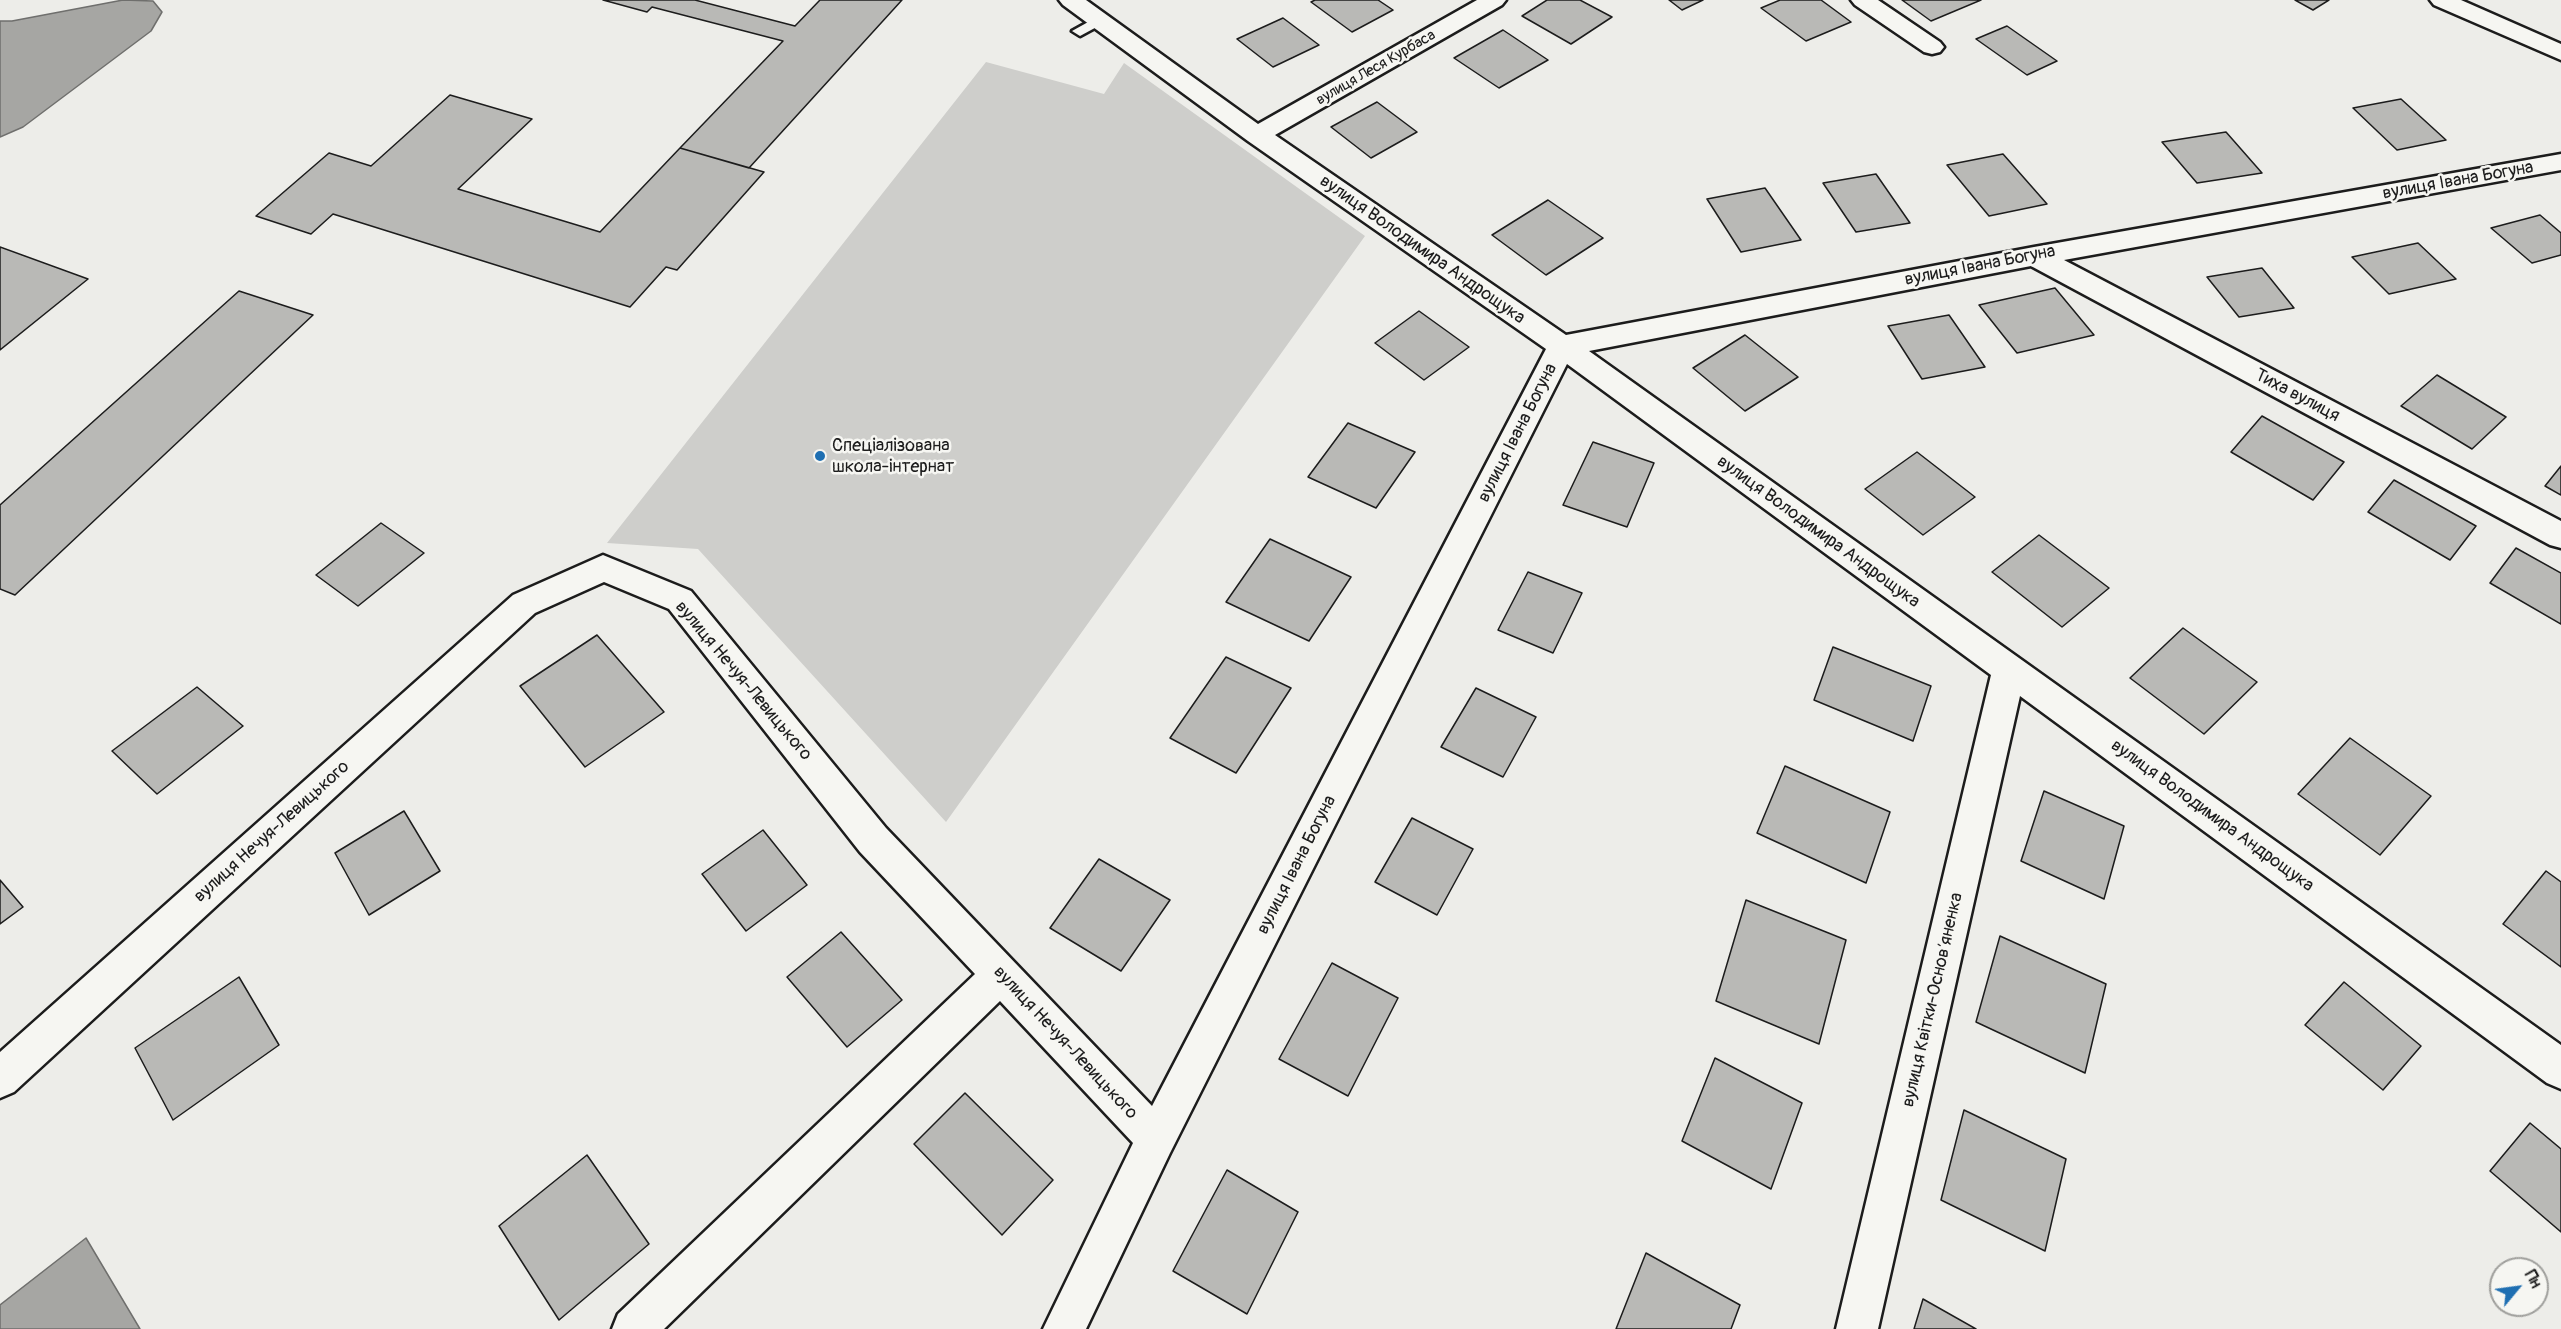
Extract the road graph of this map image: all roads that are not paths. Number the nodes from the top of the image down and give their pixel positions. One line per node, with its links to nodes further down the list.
1 (1071, 0): 7 (street, вулиця Володимира Андрощука)
2 (1494, 0): 7 (street, вулиця Леся Курбаса)
3 (1863, 0): 5 (street)
4 (2442, 0): 6 (street)
5 (1932, 47)
6 (2561, 53)
7 (1257, 135): 10 (street, вулиця Володимира Андрощука)
8 (2561, 162): 9 (street, вулиця Івана Богуна)
9 (2034, 256): 10 (street, вулиця Івана Богуна); 11 (street, Тиха вулиця)
10 (1562, 346): 12 (street, вулиця Володимира Андрощука); 16 (street, вулиця Івана Богуна)
11 (2561, 536)
12 (2009, 670): 14 (street, вулиця Володимира Андрощука); 19 (street, вулиця Квітки-Основʼяненка)
13 (1001, 975): 15 (street, вулиця Нечуя-Левицького); 16 (street, вулиця Нечуя-Левицького); 17 (street)
14 (2561, 1069)
15 (0, 1078)
16 (1156, 1139): 18 (street, вулиця Івана Богуна)
17 (633, 1329)
18 (1064, 1329)
19 (1857, 1329)

